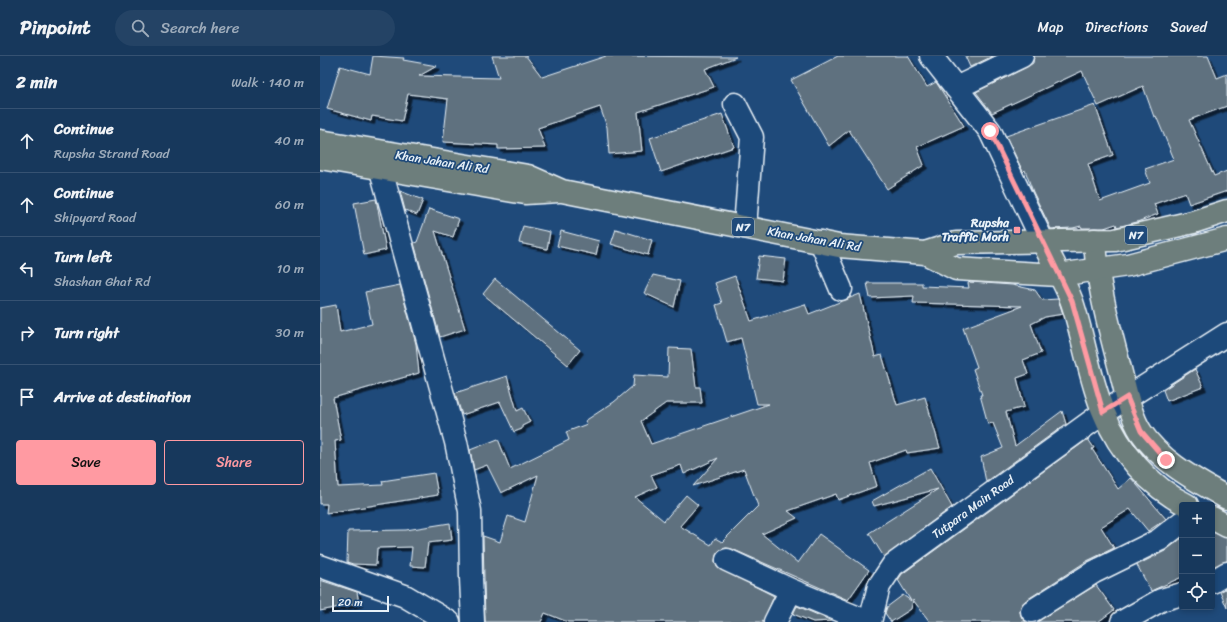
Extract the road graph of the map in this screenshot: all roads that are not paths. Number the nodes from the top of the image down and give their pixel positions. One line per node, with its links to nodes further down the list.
1 (930, 56): 3 (street)
2 (1022, 56): 3 (street)
3 (956, 88): 13 (street)
4 (735, 104): 9 (street)
5 (320, 141): 7 (main road, Khan Jahan Ali Rd / N7)
6 (320, 158): 7 (main road, Khan Jahan Ali Rd / N7)
7 (378, 159): 9 (main road, Khan Jahan Ali Rd / N7); 34 (street)
8 (1227, 211): 10 (main road, N7)
9 (744, 227): 12 (main road, Khan Jahan Ali Rd / N7)
10 (1095, 240): 13 (main road, N7); 15 (main road)
11 (1227, 240): 15 (main road, N7)
12 (821, 242): 14 (main road, Khan Jahan Ali Rd / N7); 17 (street)
13 (1043, 242): 14 (main road, Khan Jahan Ali Rd / N7); 16 (main road)
14 (925, 253): 16 (main road, Khan Jahan Ali Rd / N7)
15 (1096, 270): 16 (main road, N7); 19 (main road)
16 (1058, 275): 20 (main road)
17 (841, 289)
18 (1227, 334): 19 (street, Tutpara Main Road)
19 (1127, 397): 20 (street, Tutpara Main Road); 21 (main road)
20 (1103, 412): 22 (main road); 36 (street, Tutpara Main Road)
21 (1227, 498)
22 (1181, 502)
23 (1215, 520): 25 (main road)
24 (1179, 524): 32 (street)
25 (1227, 526)
26 (727, 560): 30 (street)
27 (320, 566): 33 (street)
28 (1227, 573): 29 (street)
29 (1215, 580)
30 (791, 590): 35 (street); 36 (street)
31 (1179, 595): 37 (street)
32 (1032, 611)
33 (449, 622)
34 (473, 622)
35 (776, 622)
36 (869, 622)
37 (1122, 622)

